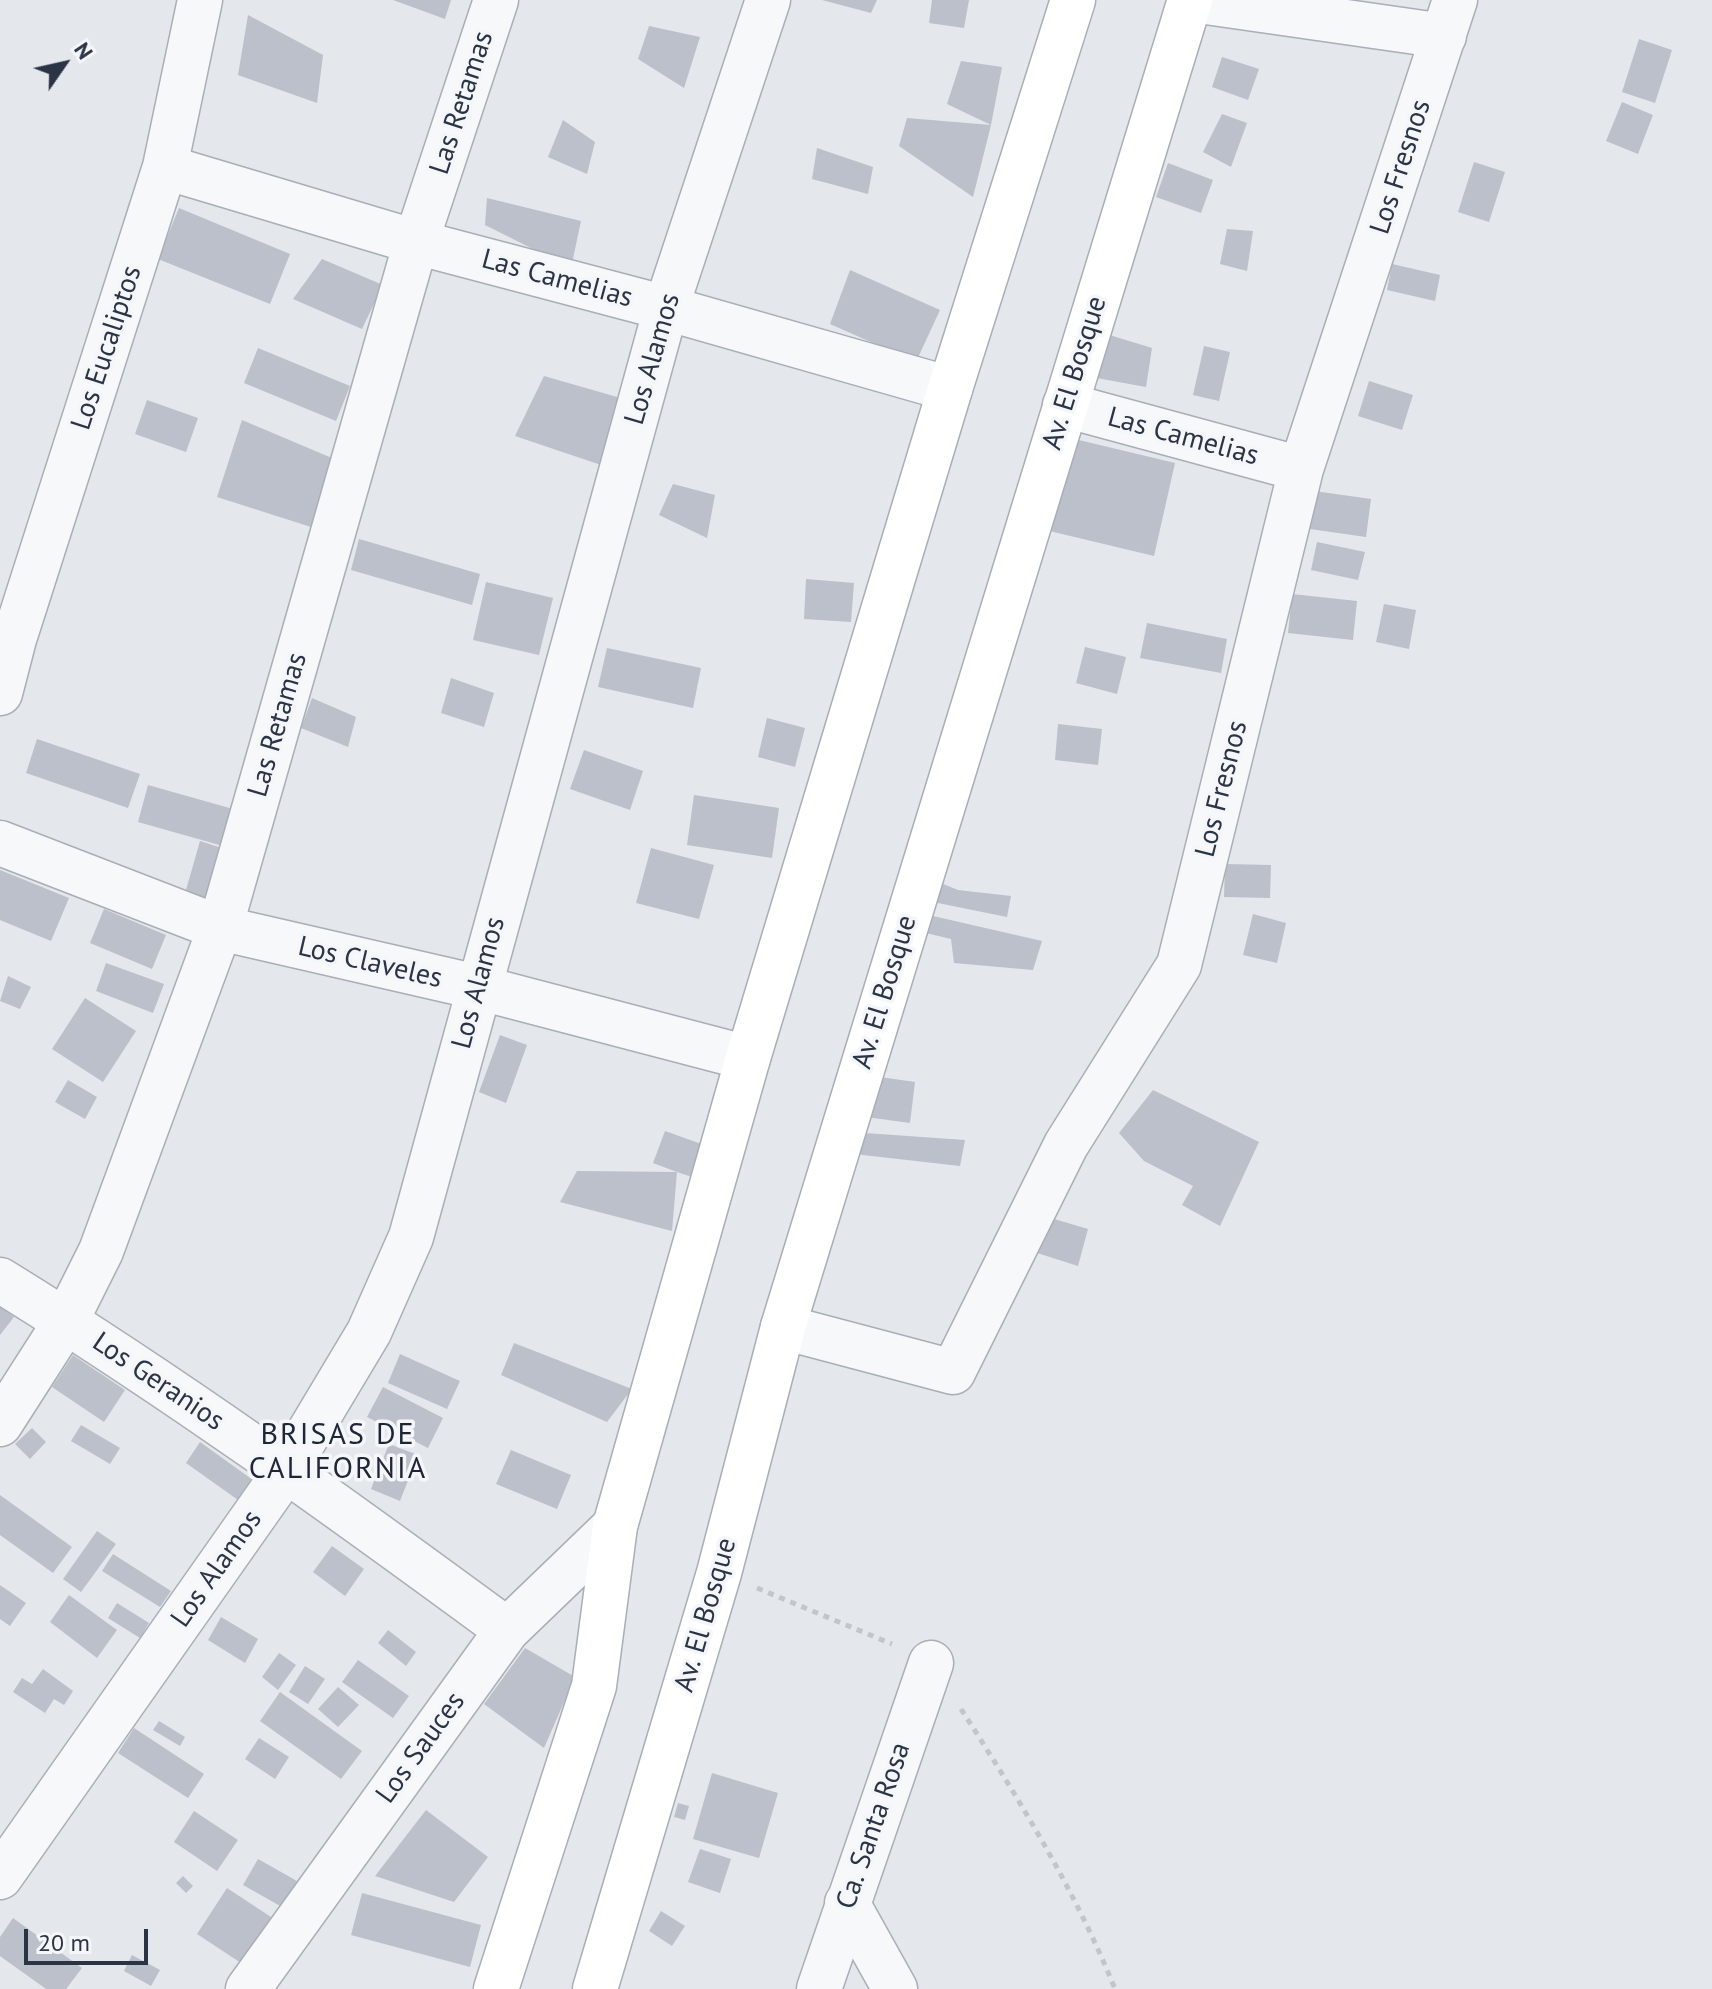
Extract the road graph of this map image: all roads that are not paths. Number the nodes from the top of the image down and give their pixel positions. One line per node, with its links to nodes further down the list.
1 (200, 0): 7 (street, Los Eucaliptos)
2 (496, 0): 8 (street, Las Retamas)
3 (768, 0): 9 (street, Los Alamos)
4 (1073, 0): 10 (street)
5 (1191, 0): 6 (street); 11 (street, Av. El Bosque)
6 (1449, 18): 12 (street, Los Fresnos)
7 (165, 167): 8 (street, Las Camelias); 13 (street, Los Eucaliptos)
8 (416, 242): 9 (street, Las Camelias); 15 (street, Las Retamas)
9 (666, 308): 10 (street, Las Camelias); 16 (street, Los Alamos)
10 (950, 389): 17 (street)
11 (1065, 405): 12 (street, Las Camelias); 20 (street, Av. El Bosque)
12 (1301, 469): 20 (street, Los Fresnos)
13 (0, 693)
14 (0, 843): 15 (street, Los Claveles)
15 (220, 928): 16 (street, Los Claveles); 19 (street, Las Retamas)
16 (477, 987): 17 (street, Los Claveles); 22 (street, Los Alamos)
17 (748, 1058): 23 (street)
18 (0, 1280): 19 (street, Los Geranios)
19 (66, 1321): 21 (street, Las Retamas); 22 (street, Los Geranios)
20 (783, 1327): 30 (street, Av. El Bosque)
21 (0, 1424)
22 (287, 1469): 24 (street, Los Geranios); 26 (street, Los Alamos)
23 (615, 1526): 24 (street, Los Sauces); 29 (street)
24 (507, 1630): 28 (street, Los Sauces)
25 (931, 1663): 27 (street, Ca. Santa Rosa)
26 (0, 1877)
27 (847, 1903): 31 (street, Ca. Santa Rosa); 32 (street)
28 (248, 1989)
29 (496, 1989)
30 (595, 1989)
31 (819, 1989)
32 (895, 1989)

